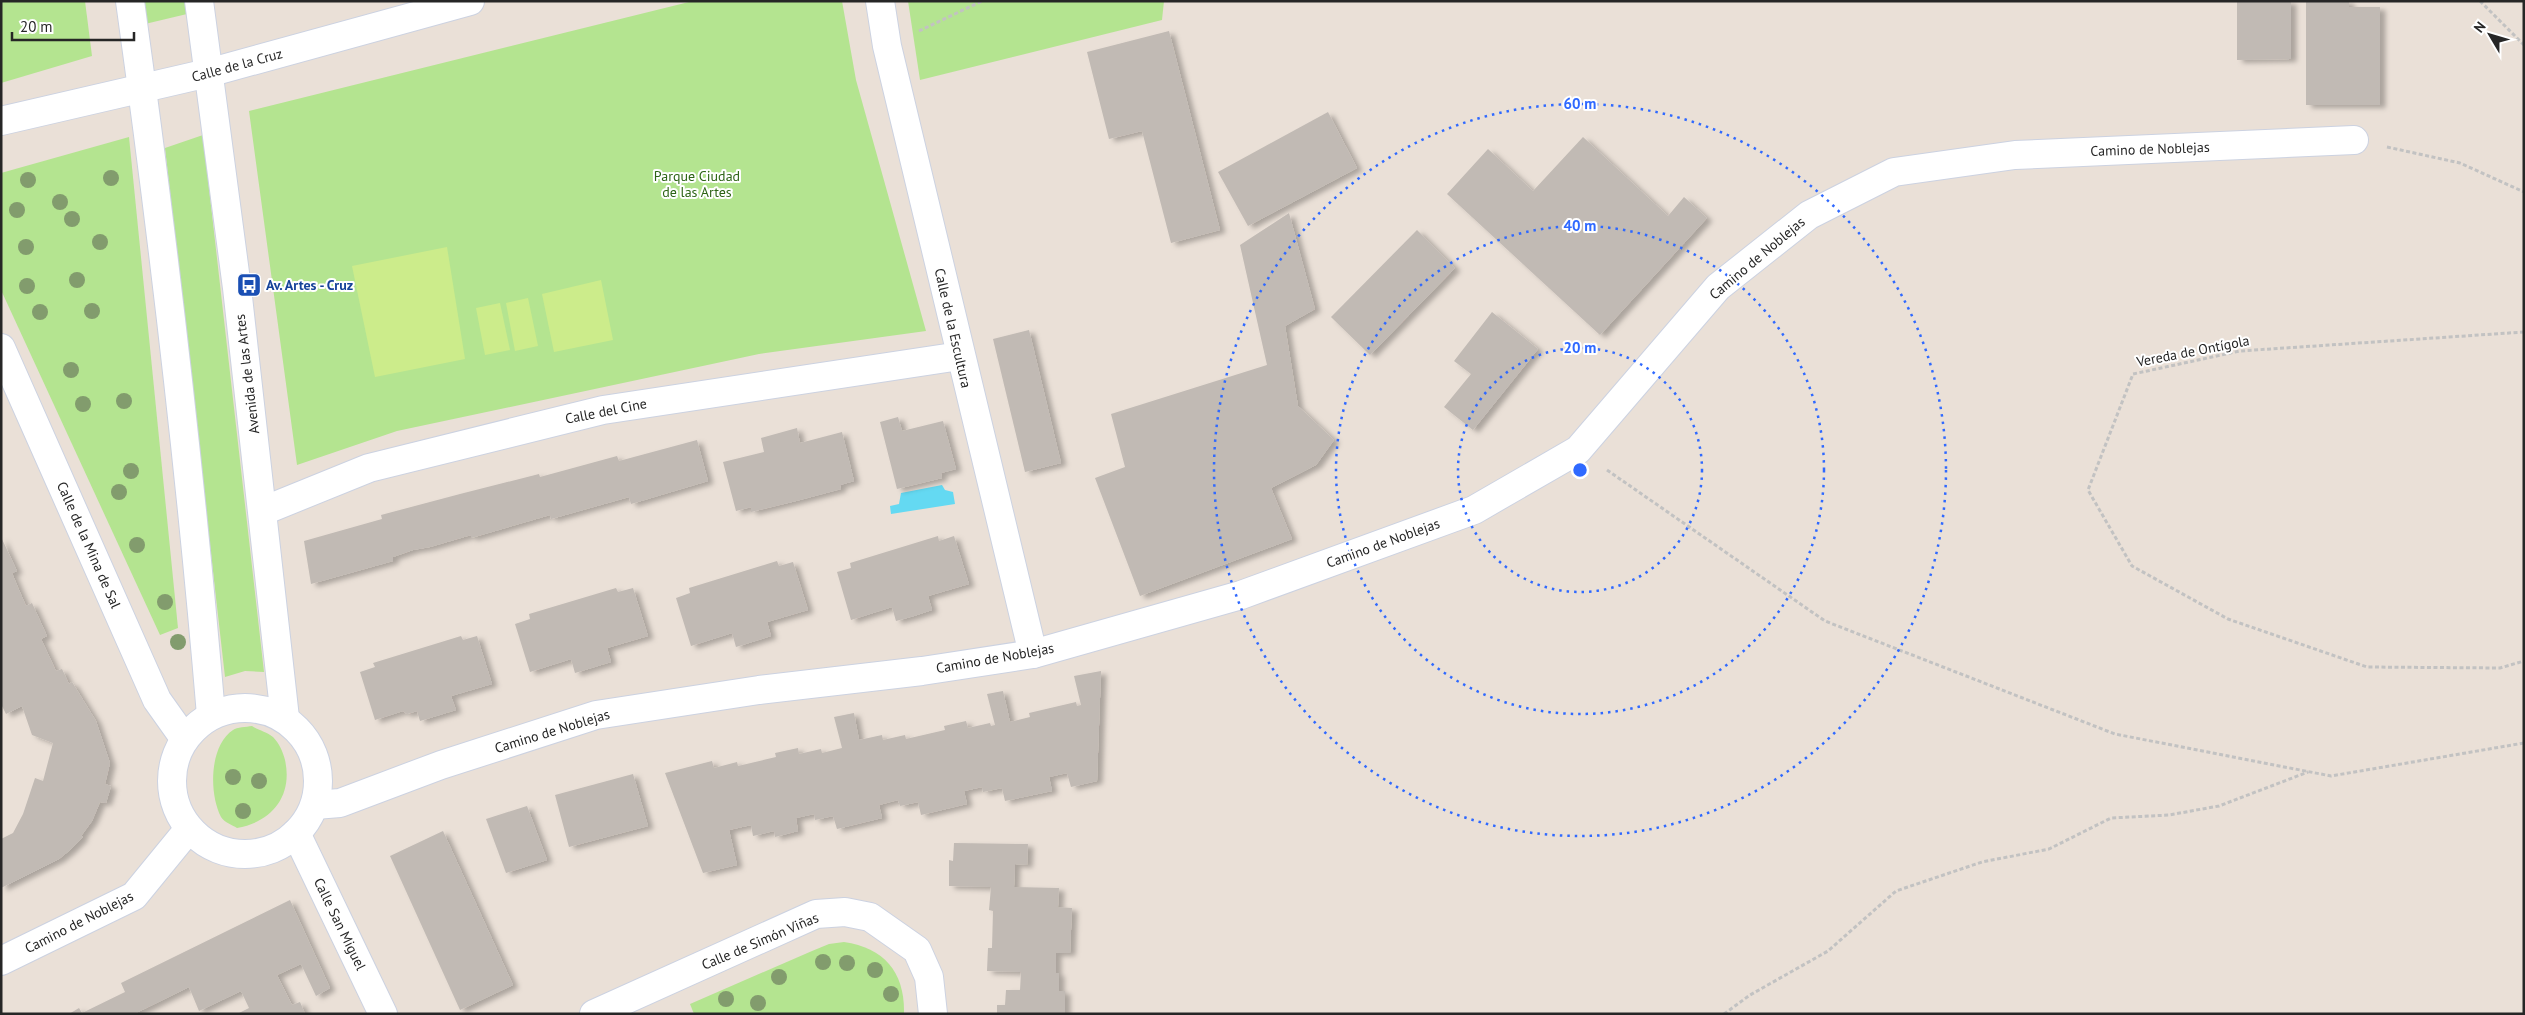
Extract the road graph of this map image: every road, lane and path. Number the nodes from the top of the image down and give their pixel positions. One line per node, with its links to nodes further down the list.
1 (130, 1): 10 (street)
2 (199, 1): 9 (street, Avenida de las Artes)
3 (470, 1): 9 (street, Calle de la Cruz)
4 (880, 1): 8 (street, Calle de la Escultura)
5 (982, 1): 8 (path)
6 (2480, 1): 7 (path)
7 (2524, 45)
8 (887, 46): 16 (street, Calle de la Escultura)
9 (208, 73): 10 (street, Calle de la Cruz); 18 (street, Avenida de las Artes)
10 (142, 89): 11 (street, Calle de la Cruz); 21 (street)
11 (1, 121)
12 (2354, 140): 13 (path); 17 (street, Camino de Noblejas)
13 (2524, 192)
14 (2524, 332): 20 (path, Vereda de Ontígola)
15 (1, 348): 23 (street, Calle de la Mina de Sal)
16 (960, 356): 18 (street, Calle del Cine); 19 (street, Calle de la Escultura)
17 (1578, 450): 19 (street, Camino de Noblejas); 25 (path)
18 (263, 511): 22 (street, Avenida de las Artes)
19 (1032, 654): 26 (street, Camino de Noblejas)
20 (2524, 661)
21 (211, 715): 22 (street); 23 (street)
22 (285, 718): 26 (street)
23 (184, 738): 27 (street)
24 (2524, 743): 25 (path)
25 (2309, 772): 33 (path)
26 (315, 804): 28 (street)
27 (188, 830): 28 (street); 29 (street, Camino de Noblejas)
28 (296, 833): 30 (street, Calle San Miguel)
29 (1, 961)
30 (382, 1014)
31 (594, 1014): 32 (street, Calle de Simón Viñas)
32 (933, 1014)
33 (1724, 1014)

